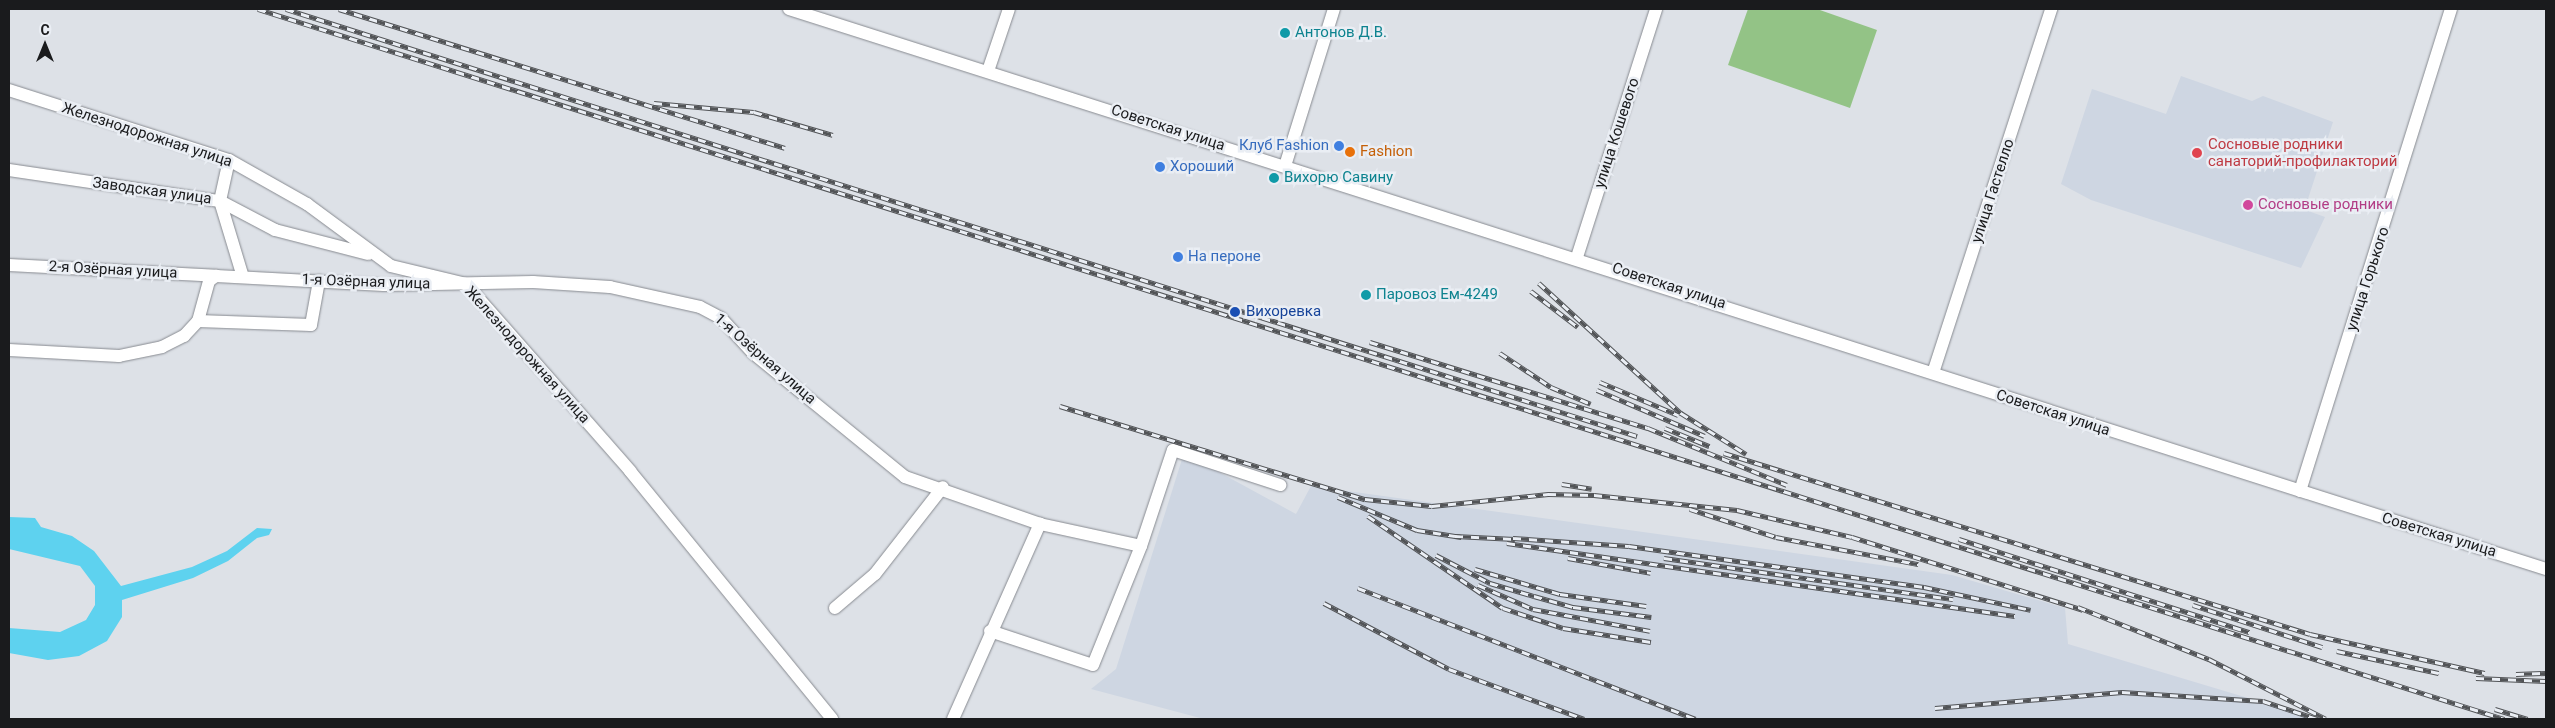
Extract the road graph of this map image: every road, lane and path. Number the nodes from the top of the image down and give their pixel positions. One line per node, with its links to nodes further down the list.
1 (789, 9): 7 (street, Советская улица)
2 (1009, 9): 7 (street)
3 (1334, 9): 10 (street)
4 (1656, 9): 14 (street, улица Кошевого)
5 (2051, 9): 22 (street, улица Гастелло)
6 (2451, 9): 25 (street, улица Горького)
7 (988, 71): 10 (street, Советская улица)
8 (9, 90): 9 (street, Железнодорожная улица)
9 (229, 160): 12 (street); 13 (street, Железнодорожная улица)
10 (1285, 166): 14 (street, Советская улица)
11 (9, 170): 12 (street, Заводская улица)
12 (220, 201): 13 (street, Заводская улица); 17 (street)
13 (376, 256): 19 (street, Железнодорожная улица)
14 (1577, 256): 22 (street, Советская улица)
15 (9, 265): 16 (street, 2-я Озёрная улица)
16 (216, 276): 17 (street, 1-я Озёрная улица); 20 (street)
17 (243, 277): 18 (street, 1-я Озёрная улица)
18 (319, 281): 19 (street, 1-я Озёрная улица); 20 (street)
19 (466, 284): 24 (street, 1-я Озёрная улица); 31 (street, Железнодорожная улица)
20 (198, 321): 21 (street)
21 (9, 350)
22 (1933, 373): 25 (street, Советская улица)
23 (1280, 485): 27 (street)
24 (943, 487): 26 (street, 1-я Озёрная улица); 29 (street)
25 (2300, 491): 28 (street, Советская улица)
26 (1040, 524): 27 (street, 1-я Озёрная улица); 30 (street)
27 (1141, 546): 30 (street)
28 (2546, 568)
29 (835, 608)
30 (990, 631): 32 (street)
31 (832, 719)
32 (953, 719)

